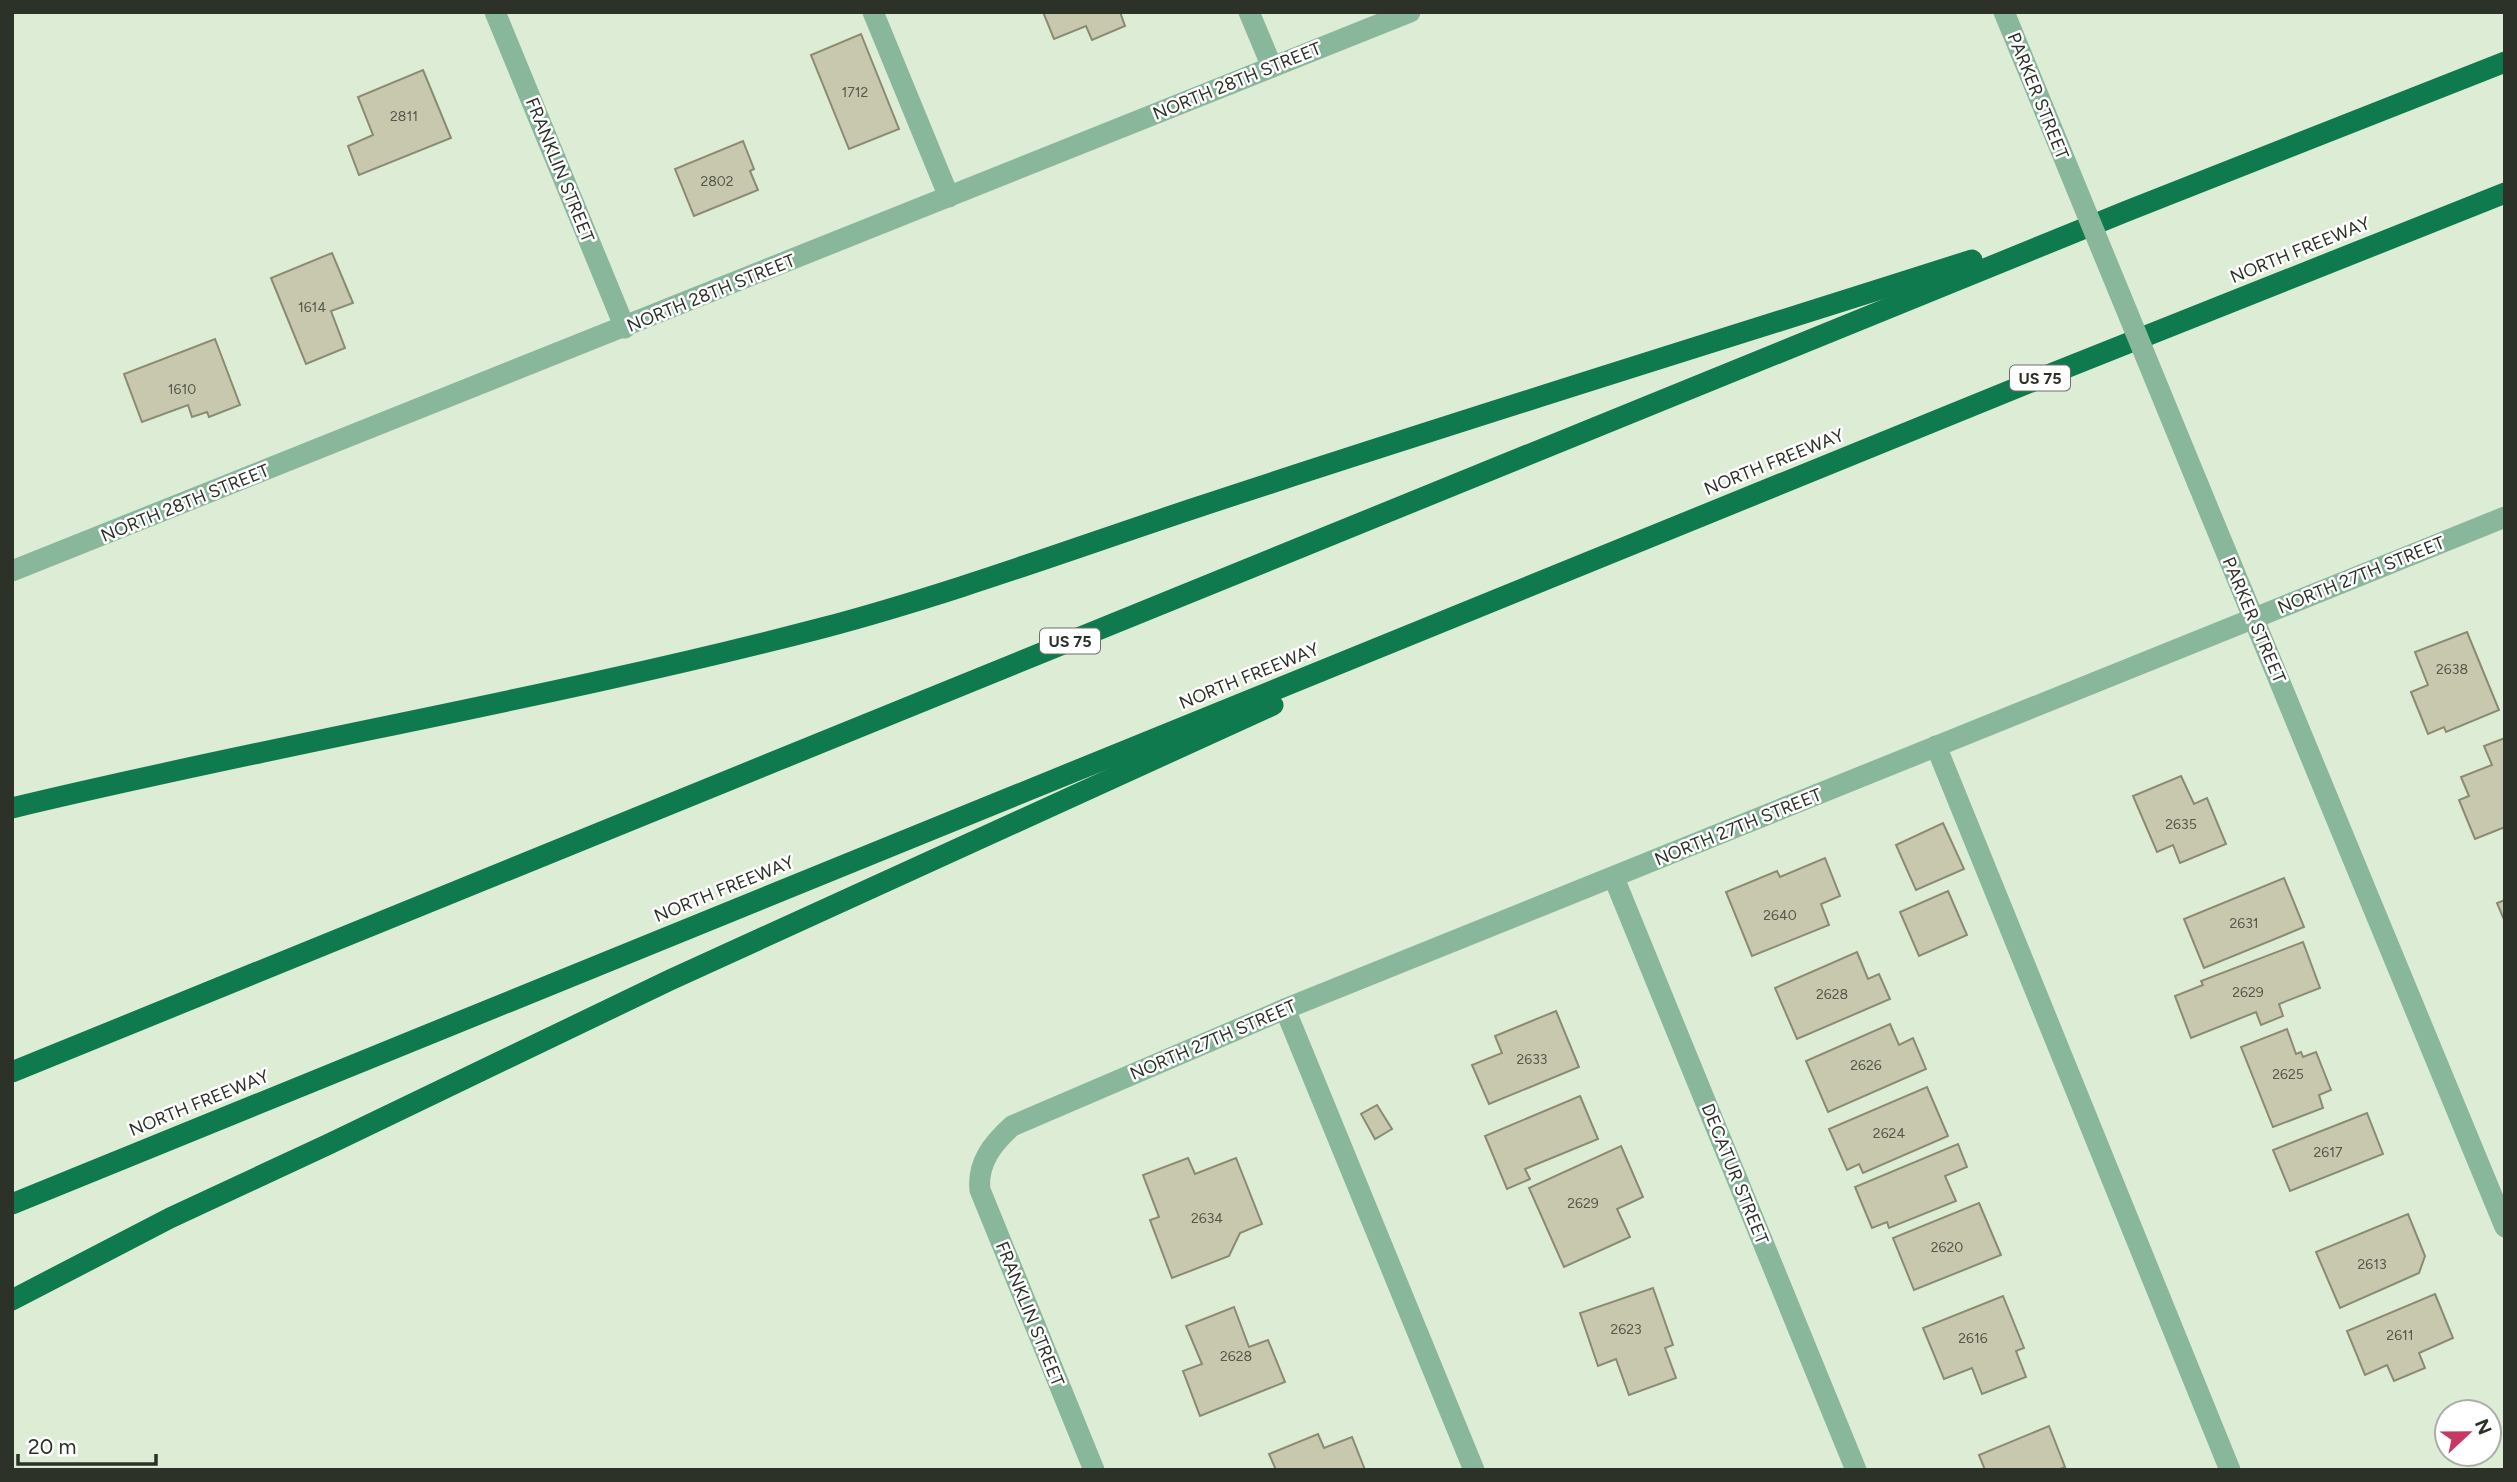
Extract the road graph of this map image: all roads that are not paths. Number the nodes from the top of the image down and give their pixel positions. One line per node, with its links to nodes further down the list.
1 (495, 12): 11 (street, FRANKLIN STREET)
2 (873, 12): 9 (street)
3 (1249, 12): 7 (street)
4 (1410, 12): 7 (street, NORTH 28TH STREET)
5 (2004, 12): 15 (street, PARKER STREET, bridge)
6 (2505, 62): 10 (highway, US 75)
7 (1272, 67): 9 (street, NORTH 28TH STREET)
8 (2505, 192): 13 (highway, NORTH FREEWAY / US 75)
9 (948, 197): 11 (street, NORTH 28TH STREET)
10 (2127, 211): 17 (highway); 20 (highway, US 75)
11 (625, 328): 14 (street, NORTH 28TH STREET)
12 (2505, 517): 15 (street, NORTH 27TH STREET)
13 (1577, 566): 22 (highway, NORTH FREEWAY / US 75); 24 (highway)
14 (12, 571)
15 (2253, 619): 16 (street, NORTH 27TH STREET); 23 (street, PARKER STREET)
16 (1936, 747): 18 (street, NORTH 27TH STREET); 28 (street)
17 (12, 808)
18 (1614, 878): 19 (street, NORTH 27TH STREET); 27 (street, DECATUR STREET)
19 (1285, 1010): 21 (street, NORTH 27TH STREET); 26 (street)
20 (12, 1072)
21 (985, 1157): 25 (street, FRANKLIN STREET)
22 (12, 1204)
23 (2505, 1227)
24 (12, 1300)
25 (1094, 1470)
26 (1474, 1470)
27 (1856, 1470)
28 (2230, 1470)

